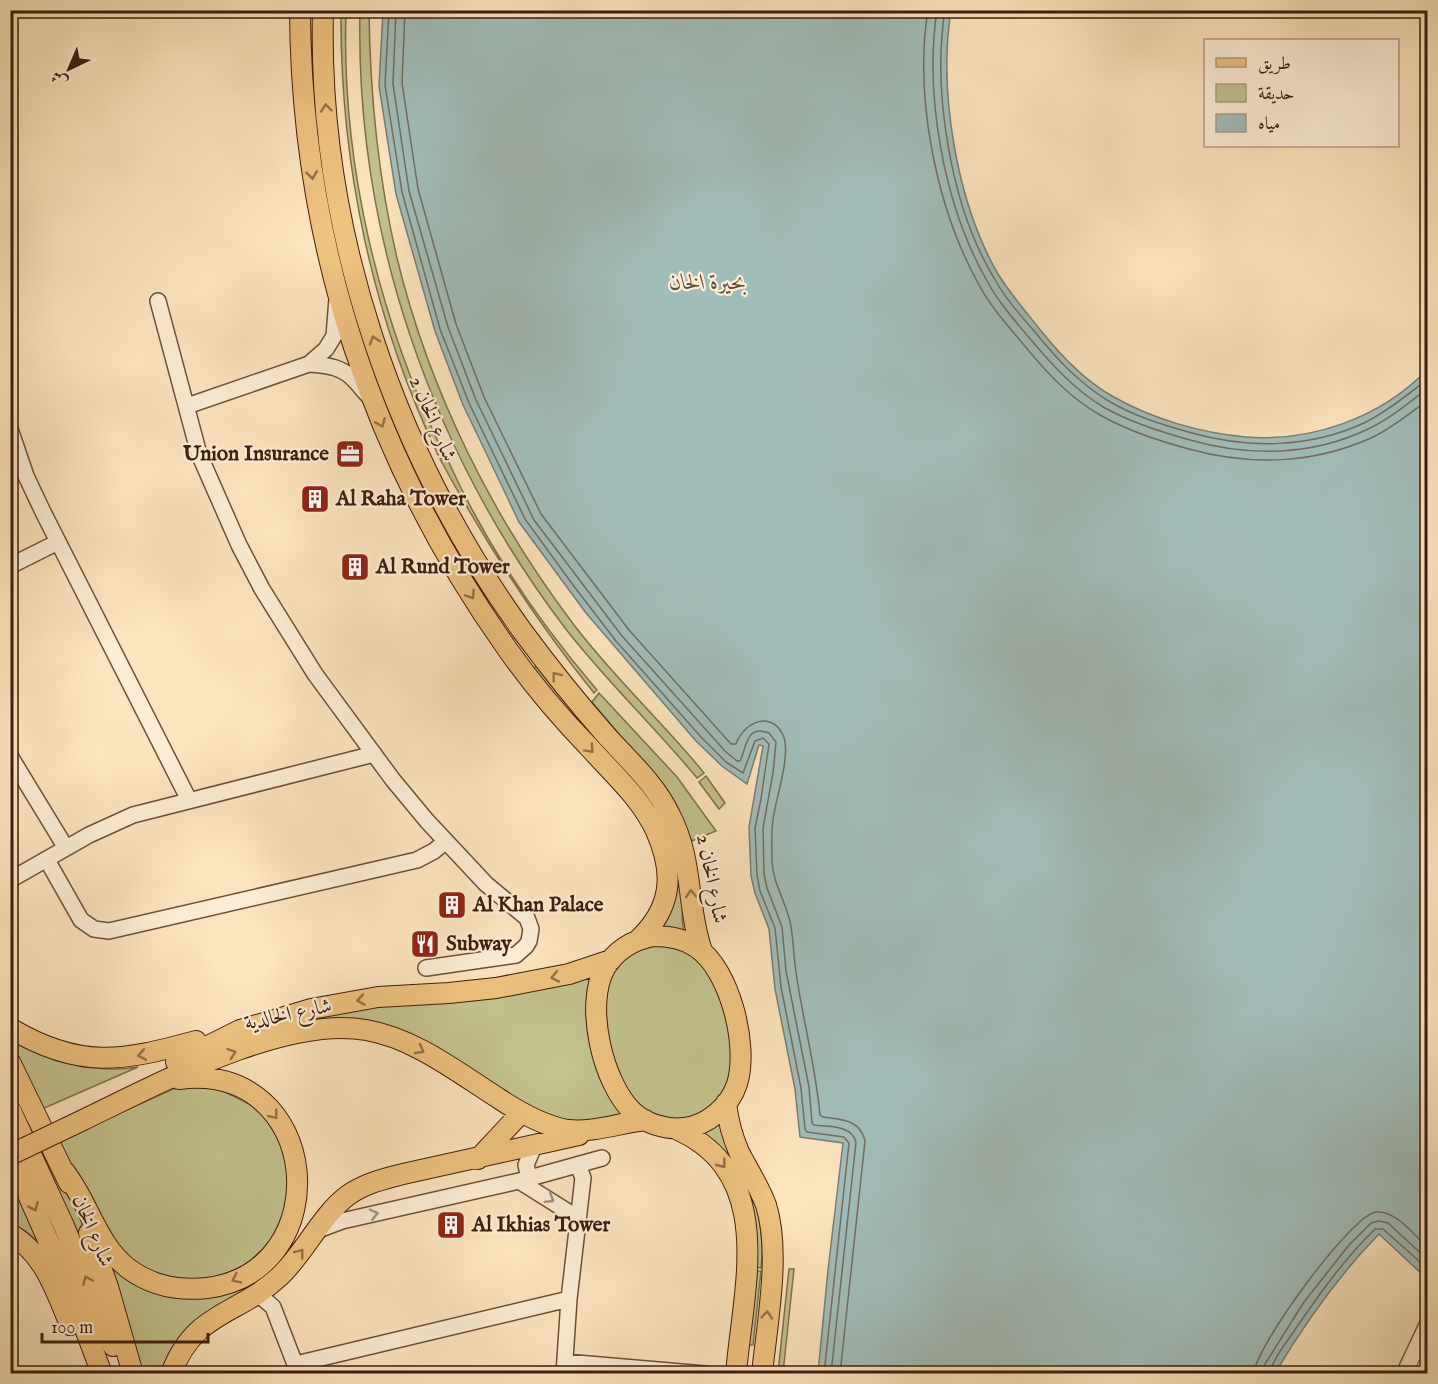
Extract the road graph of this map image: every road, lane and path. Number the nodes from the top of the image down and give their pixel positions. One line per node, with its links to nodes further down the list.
1 (300, 10): 3 (main road, شارع الخان 2, one-way to 3)
2 (323, 10): 20 (main road, شارع الخان 2, one-way to 2)
3 (338, 294): 5 (street); 6 (main road, شارع الخان 2)
4 (158, 301): 7 (street)
5 (309, 363): 6 (street); 7 (street)
6 (371, 398): 19 (main road, شارع الخان 2, one-way to 19)
7 (187, 406): 12 (street)
8 (10, 429): 9 (street)
9 (13, 449): 10 (street)
10 (58, 542): 11 (street); 14 (street)
11 (10, 566)
12 (374, 754): 14 (street); 15 (street)
13 (10, 756): 16 (street)
14 (189, 800): 16 (street)
15 (446, 841): 17 (street); 22 (street)
16 (66, 848): 17 (street)
17 (46, 860): 18 (street)
18 (10, 880)
19 (638, 940): 20 (main road); 21 (main road)
20 (702, 951): 27 (main road)
21 (610, 960): 24 (main road, شارع الخالدية, one-way to 24); 31 (main road)
22 (426, 968)
23 (10, 1028): 24 (main road, one-way to 23)
24 (240, 1030): 30 (main road, شارع الخالدية)
25 (10, 1062): 41 (main road)
26 (165, 1081): 29 (main road, شارع الخالدية, one-way to 29); 30 (main road, شارع الخالدية); 41 (main road, one-way to 41)
27 (726, 1103): 33 (main road); 61 (main road, one-way to 27)
28 (10, 1109): 56 (main road, شارع الخان, one-way to 28)
29 (521, 1113): 32 (main road, شارع الخالدية); 39 (main road)
30 (81, 1115): 34 (main road, شارع الخالدية); 37 (main road, شارع الخالدية, bridge)
31 (645, 1120): 32 (main road, شارع الخالدية); 33 (main road)
32 (601, 1127): 35 (main road)
33 (676, 1129): 60 (main road, one-way to 60)
34 (10, 1142)
35 (534, 1146): 36 (main road); 42 (street)
36 (510, 1151): 39 (main road); 42 (street)
37 (10, 1154): 55 (main road, شارع الخان, one-way to 55)
38 (602, 1158): 40 (street)
39 (478, 1159): 44 (main road)
40 (578, 1165): 42 (street); 43 (street)
41 (64, 1171): 57 (main road)
42 (525, 1175): 43 (street, one-way to 43); 44 (street, one-way to 42)
43 (578, 1218): 48 (street)
44 (318, 1230): 46 (main road, one-way to 44)
45 (10, 1234): 54 (main road)
46 (280, 1277): 47 (main road); 49 (street)
47 (258, 1294): 49 (street); 58 (main road)
48 (569, 1299): 52 (street); 53 (street)
49 (273, 1307): 53 (street)
50 (1428, 1323): 62 (street)
51 (1428, 1360): 63 (street)
52 (565, 1368): 59 (street)
53 (297, 1369)
54 (93, 1374)
55 (102, 1374)
56 (124, 1374)
57 (133, 1374)
58 (171, 1374)
59 (705, 1374)
60 (736, 1374)
61 (762, 1374)
62 (1404, 1374)
63 (1422, 1374)

